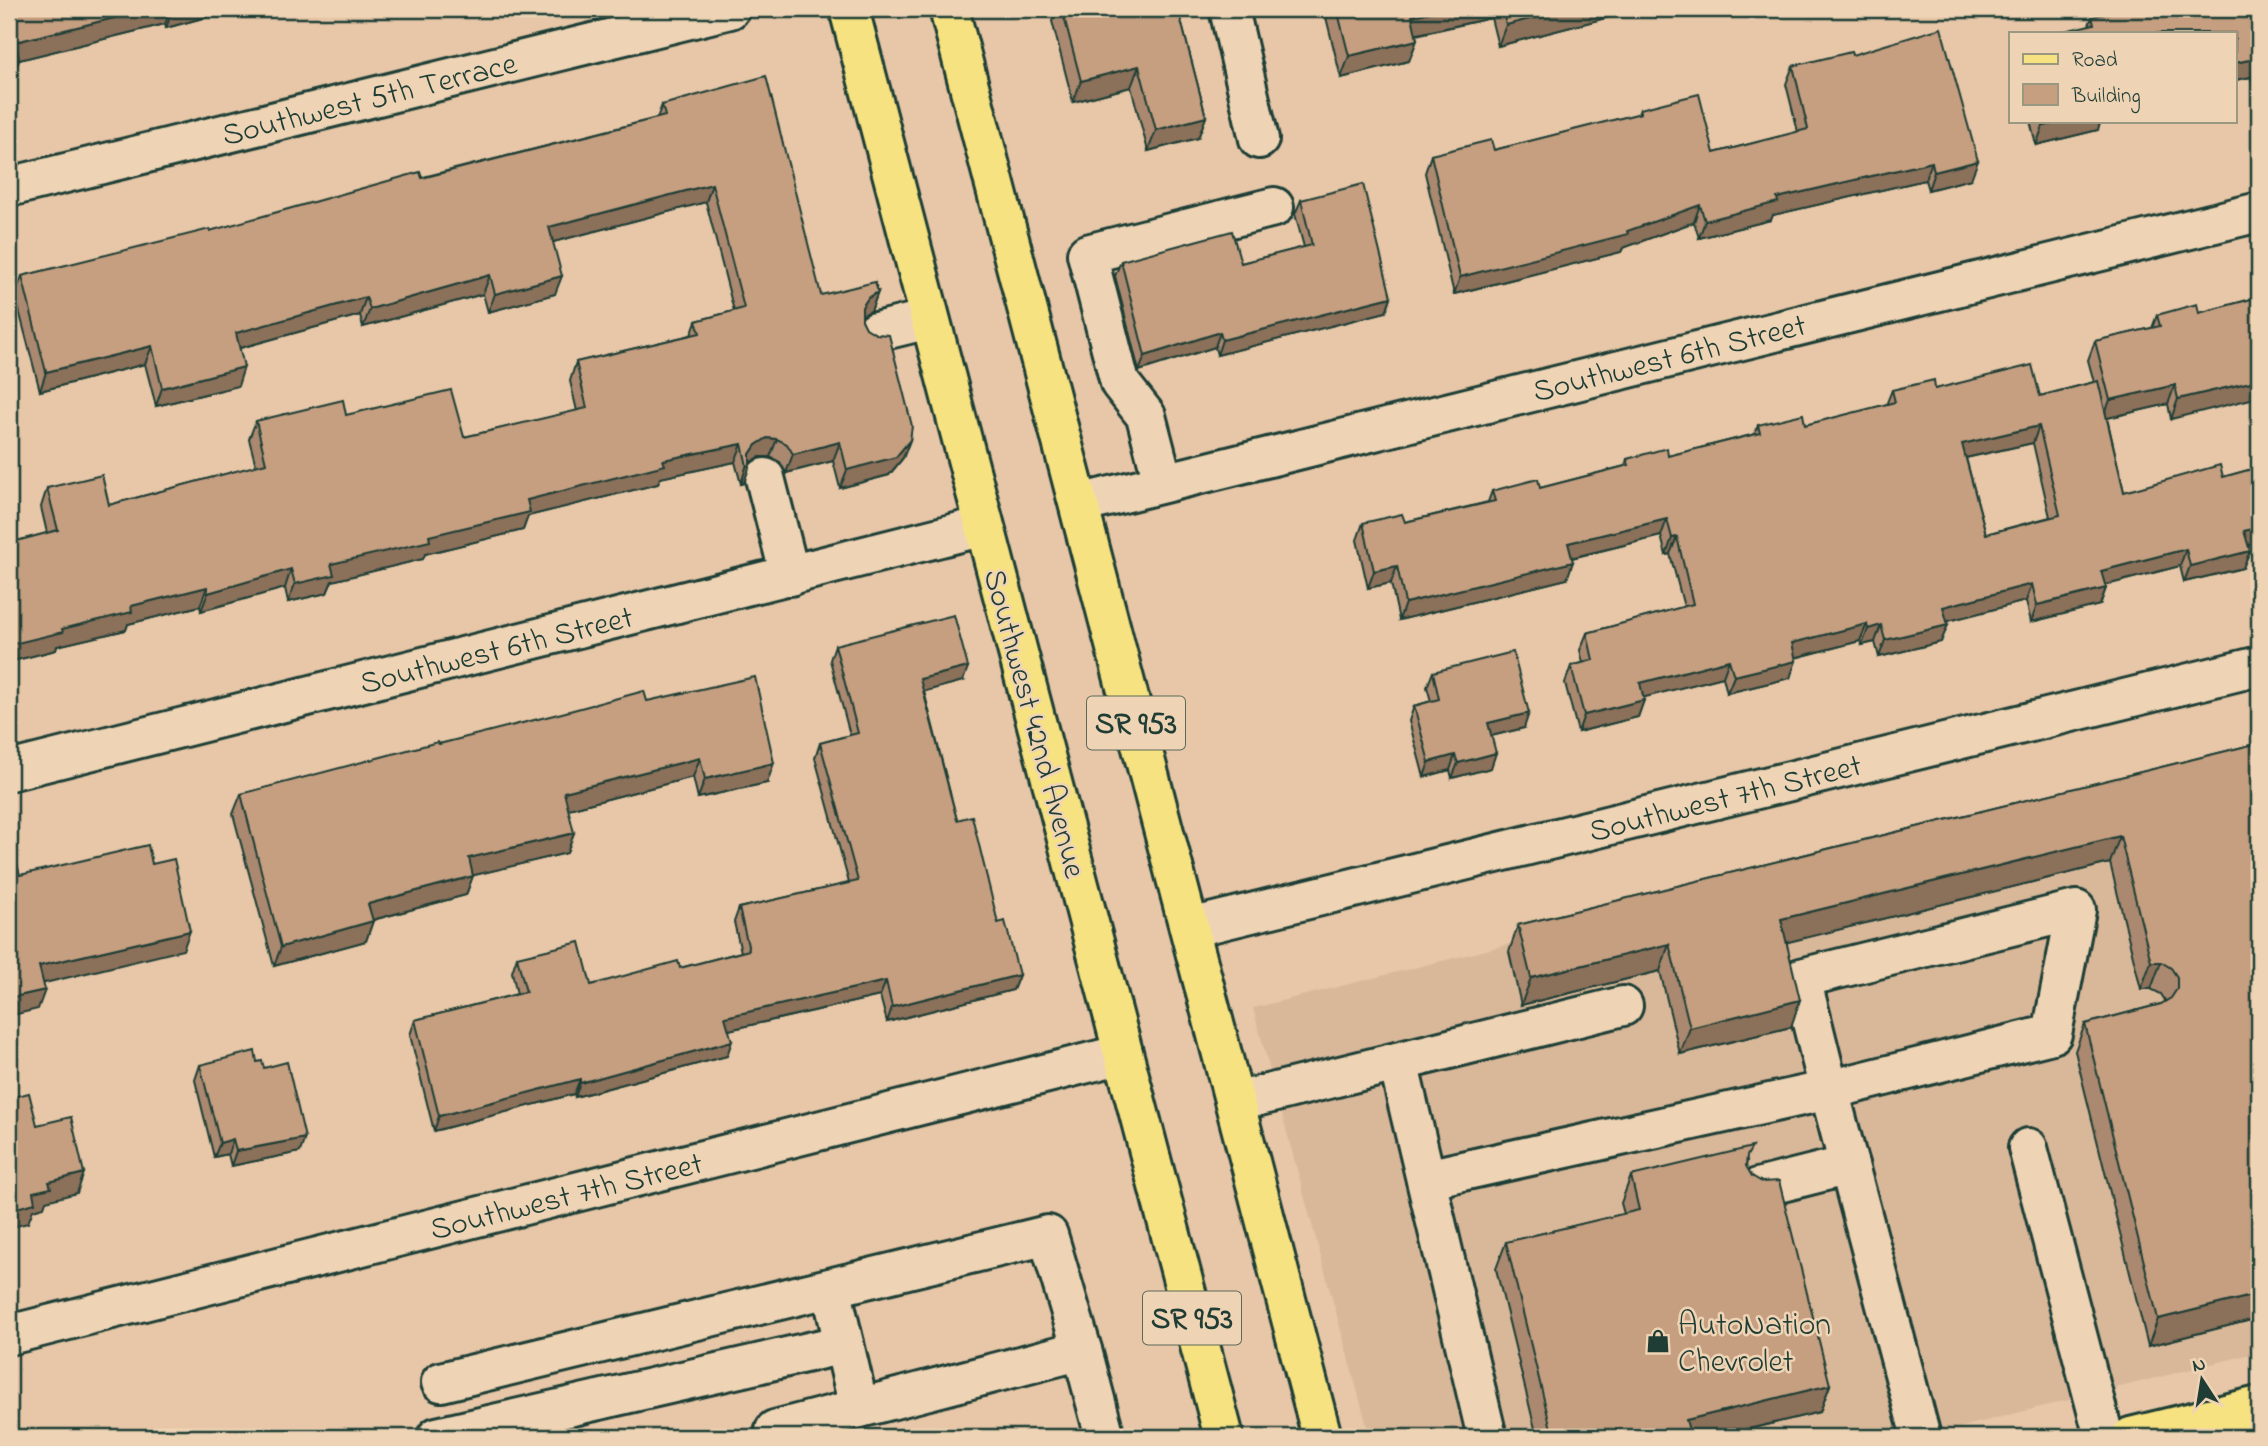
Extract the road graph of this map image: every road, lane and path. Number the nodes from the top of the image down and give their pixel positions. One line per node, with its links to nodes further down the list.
1 (730, 9): 6 (street, Southwest 5th Terrace)
2 (849, 9): 9 (main road, Southwest 42nd Avenue / SR 953)
3 (949, 9): 13 (main road, SR 953)
4 (1229, 9): 5 (street)
5 (1259, 139)
6 (9, 187)
7 (1274, 207): 12 (street)
8 (2259, 212): 12 (street, Southwest 6th Street)
9 (929, 319): 10 (street); 14 (main road, Southwest 42nd Avenue / SR 953)
10 (877, 332)
11 (765, 478): 15 (street)
12 (1163, 482): 13 (street, Southwest 6th Street)
13 (1079, 504): 18 (main road, SR 953)
14 (984, 526): 15 (street, Southwest 6th Street); 22 (main road, Southwest 42nd Avenue / SR 953)
15 (790, 576): 17 (street, Southwest 6th Street)
16 (2259, 666): 18 (street, Southwest 7th Street)
17 (9, 771)
18 (1190, 928): 25 (main road, SR 953)
19 (1623, 1006): 23 (street)
20 (2092, 1024): 21 (street)
21 (2052, 1034): 24 (street); 24 (street)
22 (1123, 1054): 31 (street, Southwest 7th Street); 40 (main road, Southwest 42nd Avenue / SR 953)
23 (1398, 1062): 25 (street); 28 (street)
24 (1829, 1090): 27 (street); 28 (street)
25 (1235, 1102): 41 (main road, SR 953)
26 (2028, 1148): 44 (street)
27 (1849, 1165): 29 (street); 43 (street)
28 (1426, 1179): 42 (street)
29 (1758, 1188)
30 (831, 1287): 32 (street); 33 (street); 34 (street)
31 (9, 1335)
32 (844, 1344): 36 (street); 38 (street)
33 (1082, 1350): 36 (street); 39 (street)
34 (442, 1382)
35 (2259, 1405): 45 (main road)
36 (859, 1408): 37 (street)
37 (766, 1435)
38 (437, 1437)
39 (1105, 1437)
40 (1224, 1437)
41 (1322, 1437)
42 (1488, 1437)
43 (1921, 1437)
44 (2104, 1437)
45 (2131, 1437)

